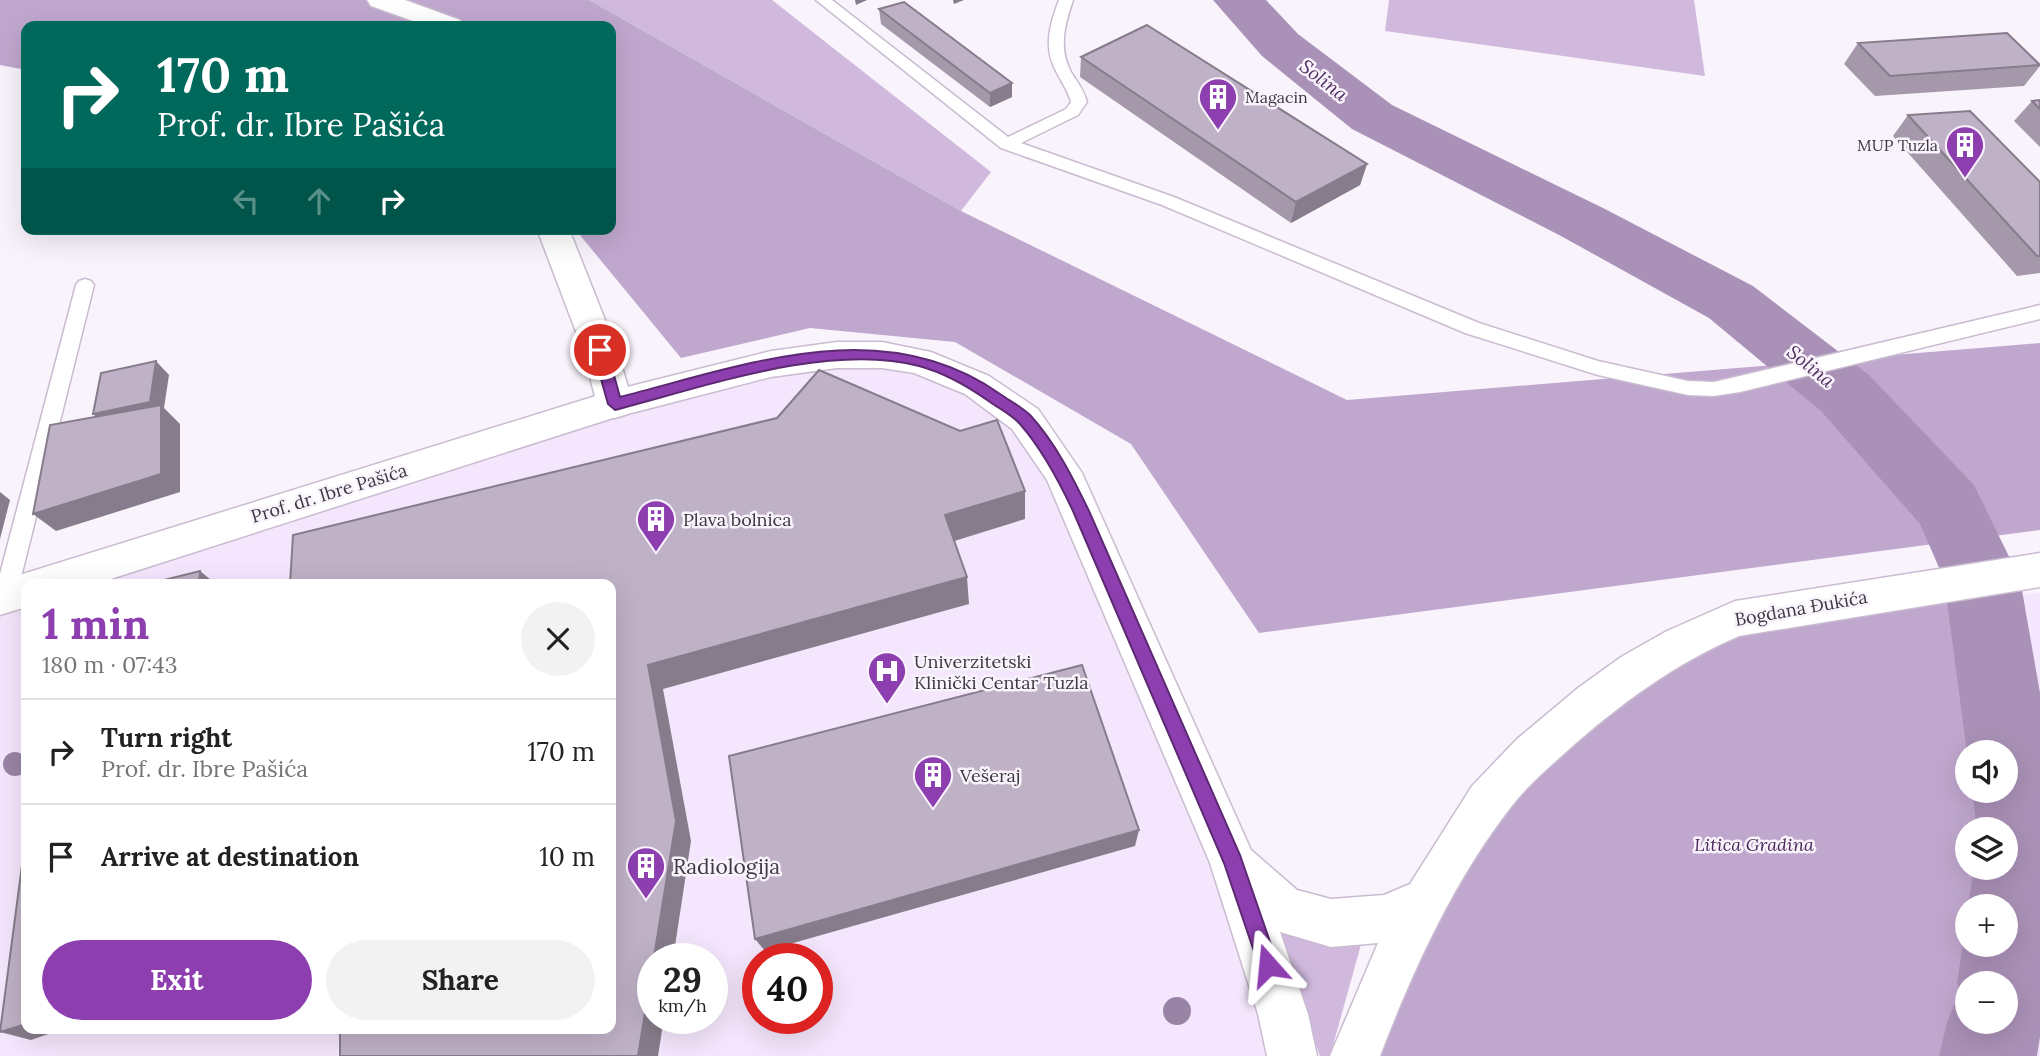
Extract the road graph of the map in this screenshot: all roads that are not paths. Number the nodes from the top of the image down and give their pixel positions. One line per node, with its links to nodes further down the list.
1 (380, 0): 4 (street)
2 (823, 0): 5 (lane)
3 (1066, 0): 5 (lane)
4 (437, 21)
5 (1007, 145): 8 (lane)
6 (555, 235): 9 (street)
7 (85, 285): 12 (lane)
8 (2040, 312)
9 (615, 404): 11 (street, Prof. dr. Ibre Pašića); 13 (street, Prof. dr. Ibre Pašića)
10 (2040, 570): 14 (street, Bogdana Đukića)
11 (59, 579)
12 (10, 595)
13 (1233, 862): 14 (street); 15 (street, Prof. dr. Ibre Pašića)
14 (1427, 900): 16 (street, Bogdana Đukića)
15 (1292, 1056)
16 (1355, 1056)

